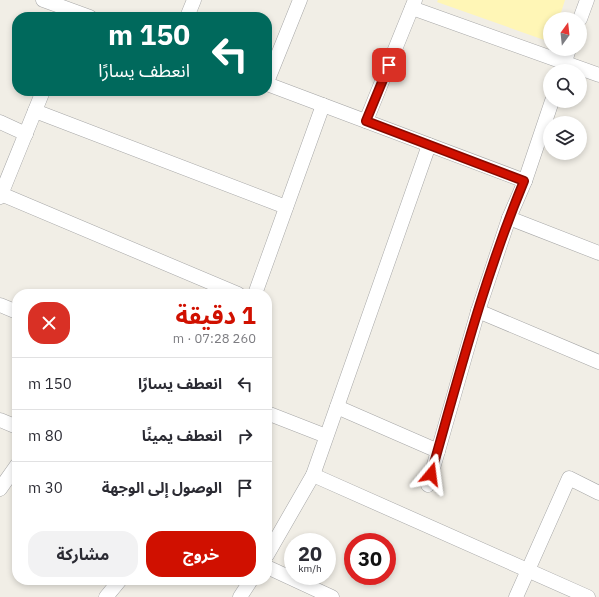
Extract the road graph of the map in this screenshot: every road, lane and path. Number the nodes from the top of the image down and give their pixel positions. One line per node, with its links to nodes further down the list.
1 (43, 0): 6 (street)
2 (194, 0): 7 (street)
3 (300, 0): 10 (street)
4 (587, 0): 8 (street)
5 (414, 4): 9 (street); 18 (street)
6 (76, 9)
7 (189, 12)
8 (583, 12)
9 (556, 64)
10 (272, 70)
11 (587, 72): 12 (street)
12 (599, 75)
13 (272, 85): 15 (street)
14 (41, 96): 17 (street)
15 (323, 105): 18 (street); 24 (street)
16 (550, 108): 22 (street)
17 (35, 110): 20 (street); 24 (street)
18 (366, 121): 21 (street)
19 (0, 122): 20 (street)
20 (26, 134): 23 (street)
21 (429, 145): 22 (street); 35 (street)
22 (524, 181): 25 (street)
23 (1, 196): 28 (street)
24 (286, 207): 27 (street)
25 (509, 218): 26 (street); 33 (street)
26 (599, 253)
27 (264, 271): 29 (street); 30 (street)
28 (226, 289)
29 (257, 289)
30 (265, 289)
31 (0, 305): 32 (street)
32 (12, 310)
33 (478, 311): 34 (street); 40 (street)
34 (599, 362)
35 (337, 407): 39 (street); 40 (street)
36 (272, 414): 39 (street)
37 (0, 420): 38 (street)
38 (12, 425)
39 (326, 436): 42 (street)
40 (438, 451): 43 (street)
41 (12, 472): 44 (street)
42 (313, 475): 46 (street); 48 (street)
43 (428, 485)
44 (0, 489)
45 (599, 493): 48 (street)
46 (272, 546)
47 (272, 569): 53 (street)
48 (528, 571): 54 (street); 55 (street)
49 (116, 585): 51 (street)
50 (248, 585): 52 (street)
51 (106, 597)
52 (240, 597)
53 (332, 597)
54 (516, 597)
55 (588, 597)

